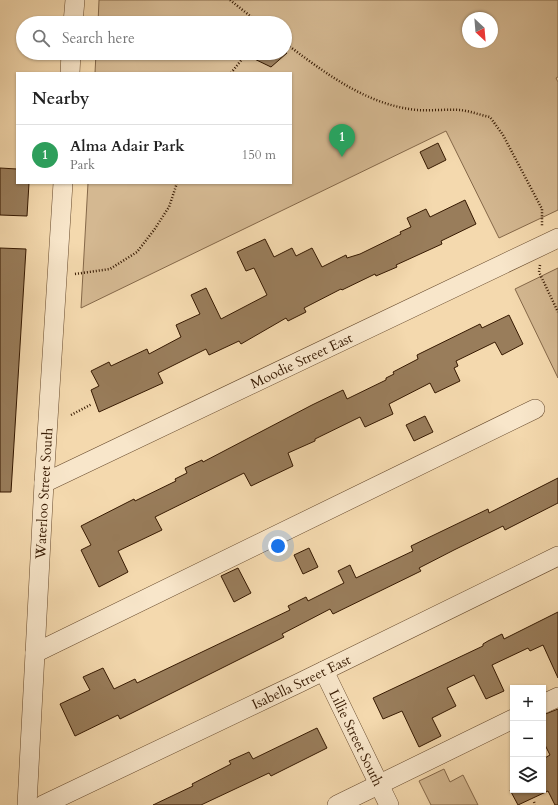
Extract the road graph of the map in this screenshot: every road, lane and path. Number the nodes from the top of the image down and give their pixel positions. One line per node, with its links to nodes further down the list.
1 (75, 0): 3 (street)
2 (230, 0): 4 (path)
3 (74, 16)
4 (250, 16)
5 (292, 48): 12 (path)
6 (71, 60): 8 (street)
7 (241, 60): 9 (path)
8 (70, 72)
9 (232, 72)
10 (63, 184): 13 (street, Waterloo Street South)
11 (177, 184): 13 (path)
12 (550, 241): 14 (path); 18 (street, Moodie Street East)
13 (58, 276): 18 (street, Waterloo Street South)
14 (558, 312)
15 (92, 404): 17 (path)
16 (536, 409): 20 (street)
17 (71, 414)
18 (44, 483): 20 (street, Waterloo Street South)
19 (558, 556): 21 (street, Isabella Street East)
20 (35, 653): 27 (street, Waterloo Street South)
21 (324, 671): 25 (street, Lillie Street South); 28 (street, Isabella Street East)
22 (558, 697): 23 (street)
23 (546, 703)
24 (510, 720): 25 (street)
25 (379, 785): 29 (street); 30 (street, Lillie Street South)
26 (534, 802): 31 (path)
27 (27, 805)
28 (43, 805)
29 (338, 805)
30 (389, 805)
31 (535, 805)

